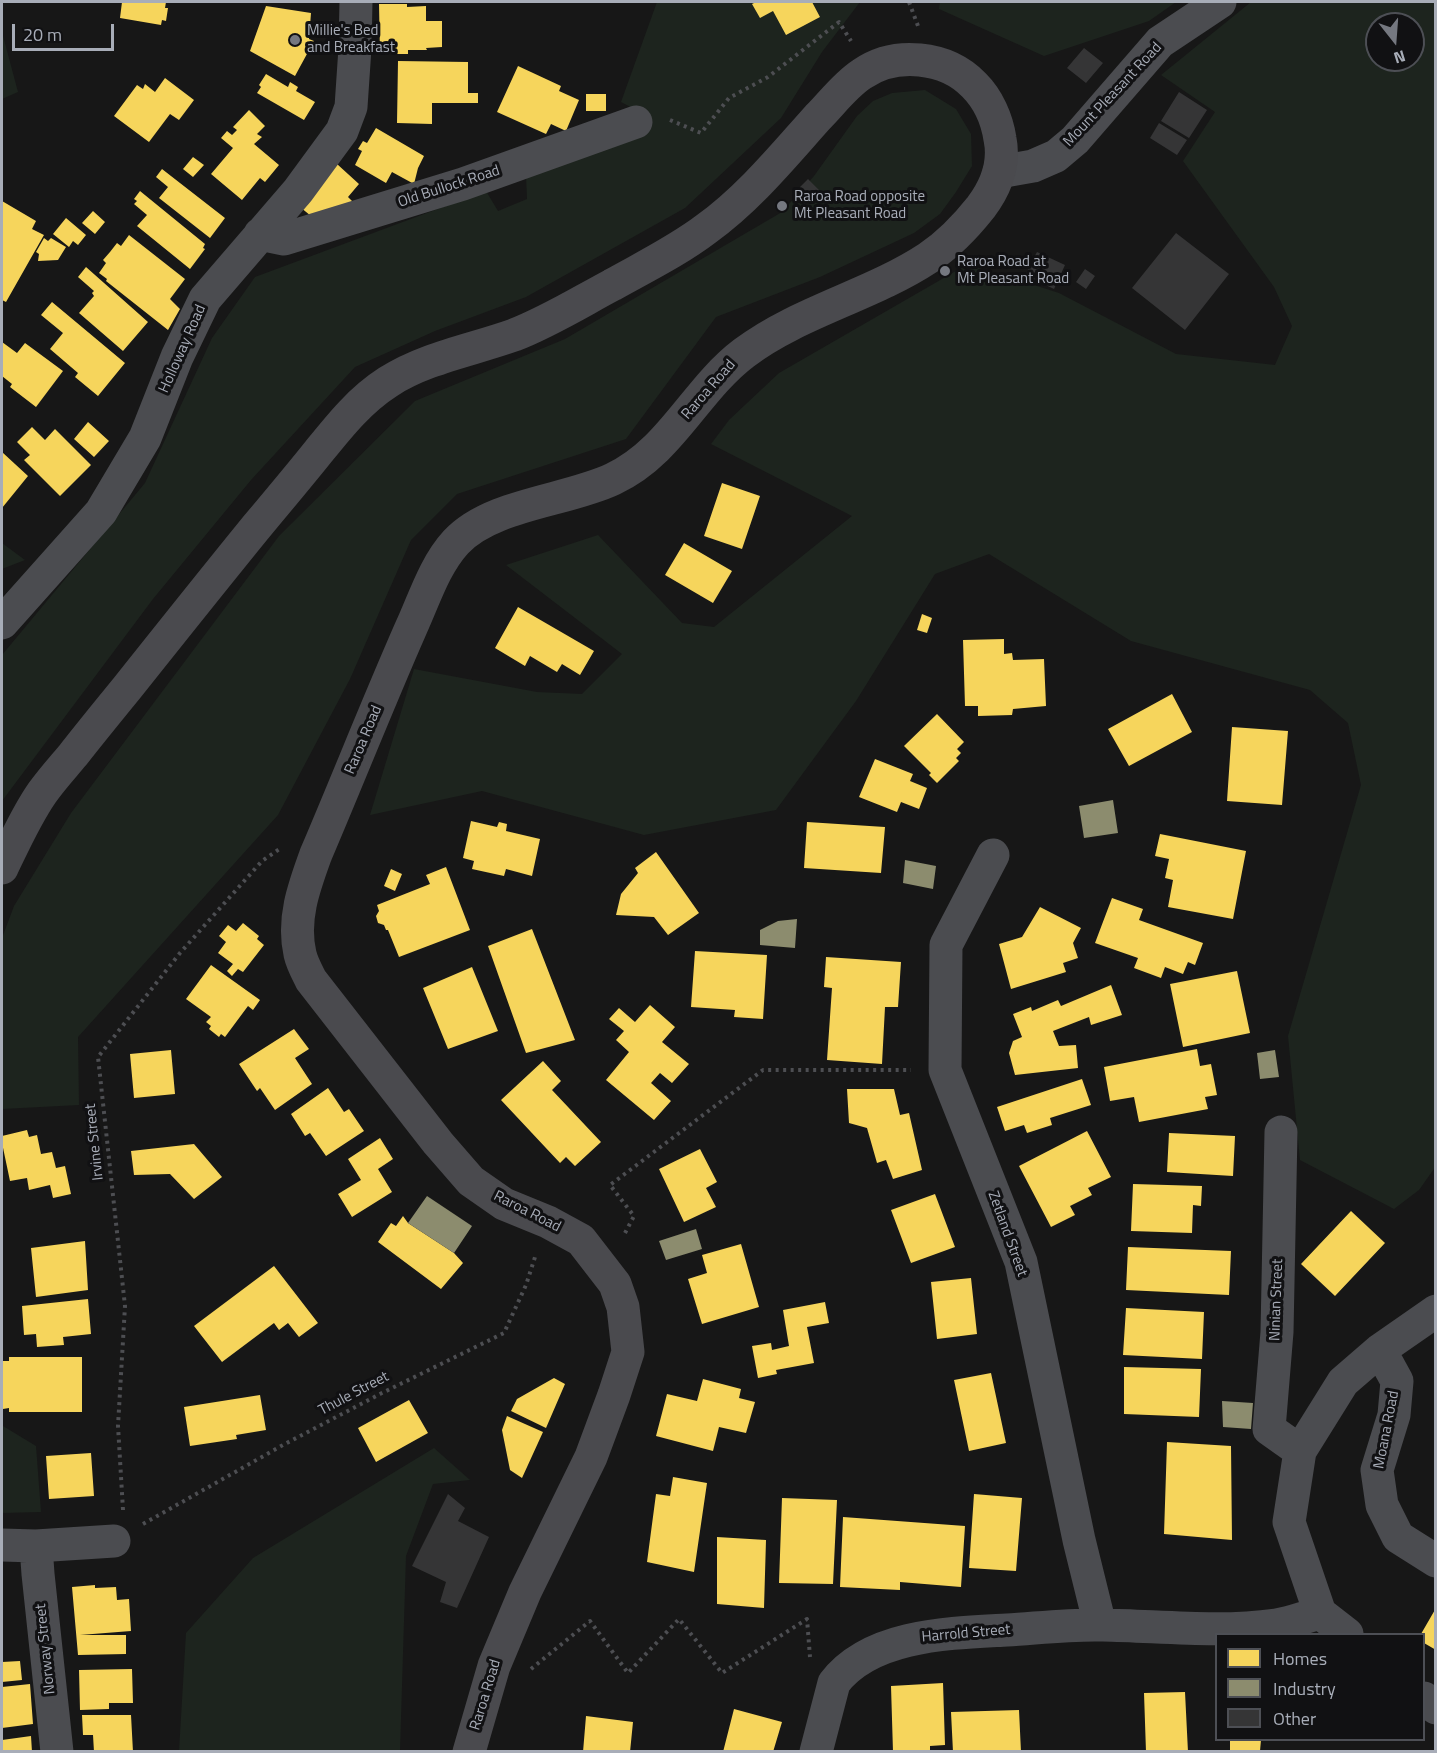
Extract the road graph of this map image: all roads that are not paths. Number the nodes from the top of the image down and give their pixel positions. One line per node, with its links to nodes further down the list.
1 (356, 2): 5 (street, Holloway Road)
2 (1220, 2): 4 (street, Mount Pleasant Road)
3 (636, 122): 5 (street, Old Bullock Road)
4 (999, 172): 8 (main road, Raroa Road); 21 (main road, Raroa Road)
5 (260, 234): 6 (street, Holloway Road)
6 (2, 623)
7 (993, 855): 18 (street, Zetland Street)
8 (2, 868)
9 (1281, 1132): 12 (street, Ninian Street)
10 (1436, 1311): 11 (street)
11 (1380, 1350): 12 (street); 16 (street, Moana Road)
12 (1300, 1451): 17 (street)
13 (114, 1541): 15 (street)
14 (2, 1545): 15 (street)
15 (36, 1546): 20 (street, Norway Street)
16 (1436, 1561)
17 (1320, 1613): 18 (street, Harrold Street); 19 (street)
18 (1100, 1625): 22 (street, Harrold Street)
19 (1345, 1633)
20 (57, 1752)
21 (469, 1752)
22 (816, 1752)

